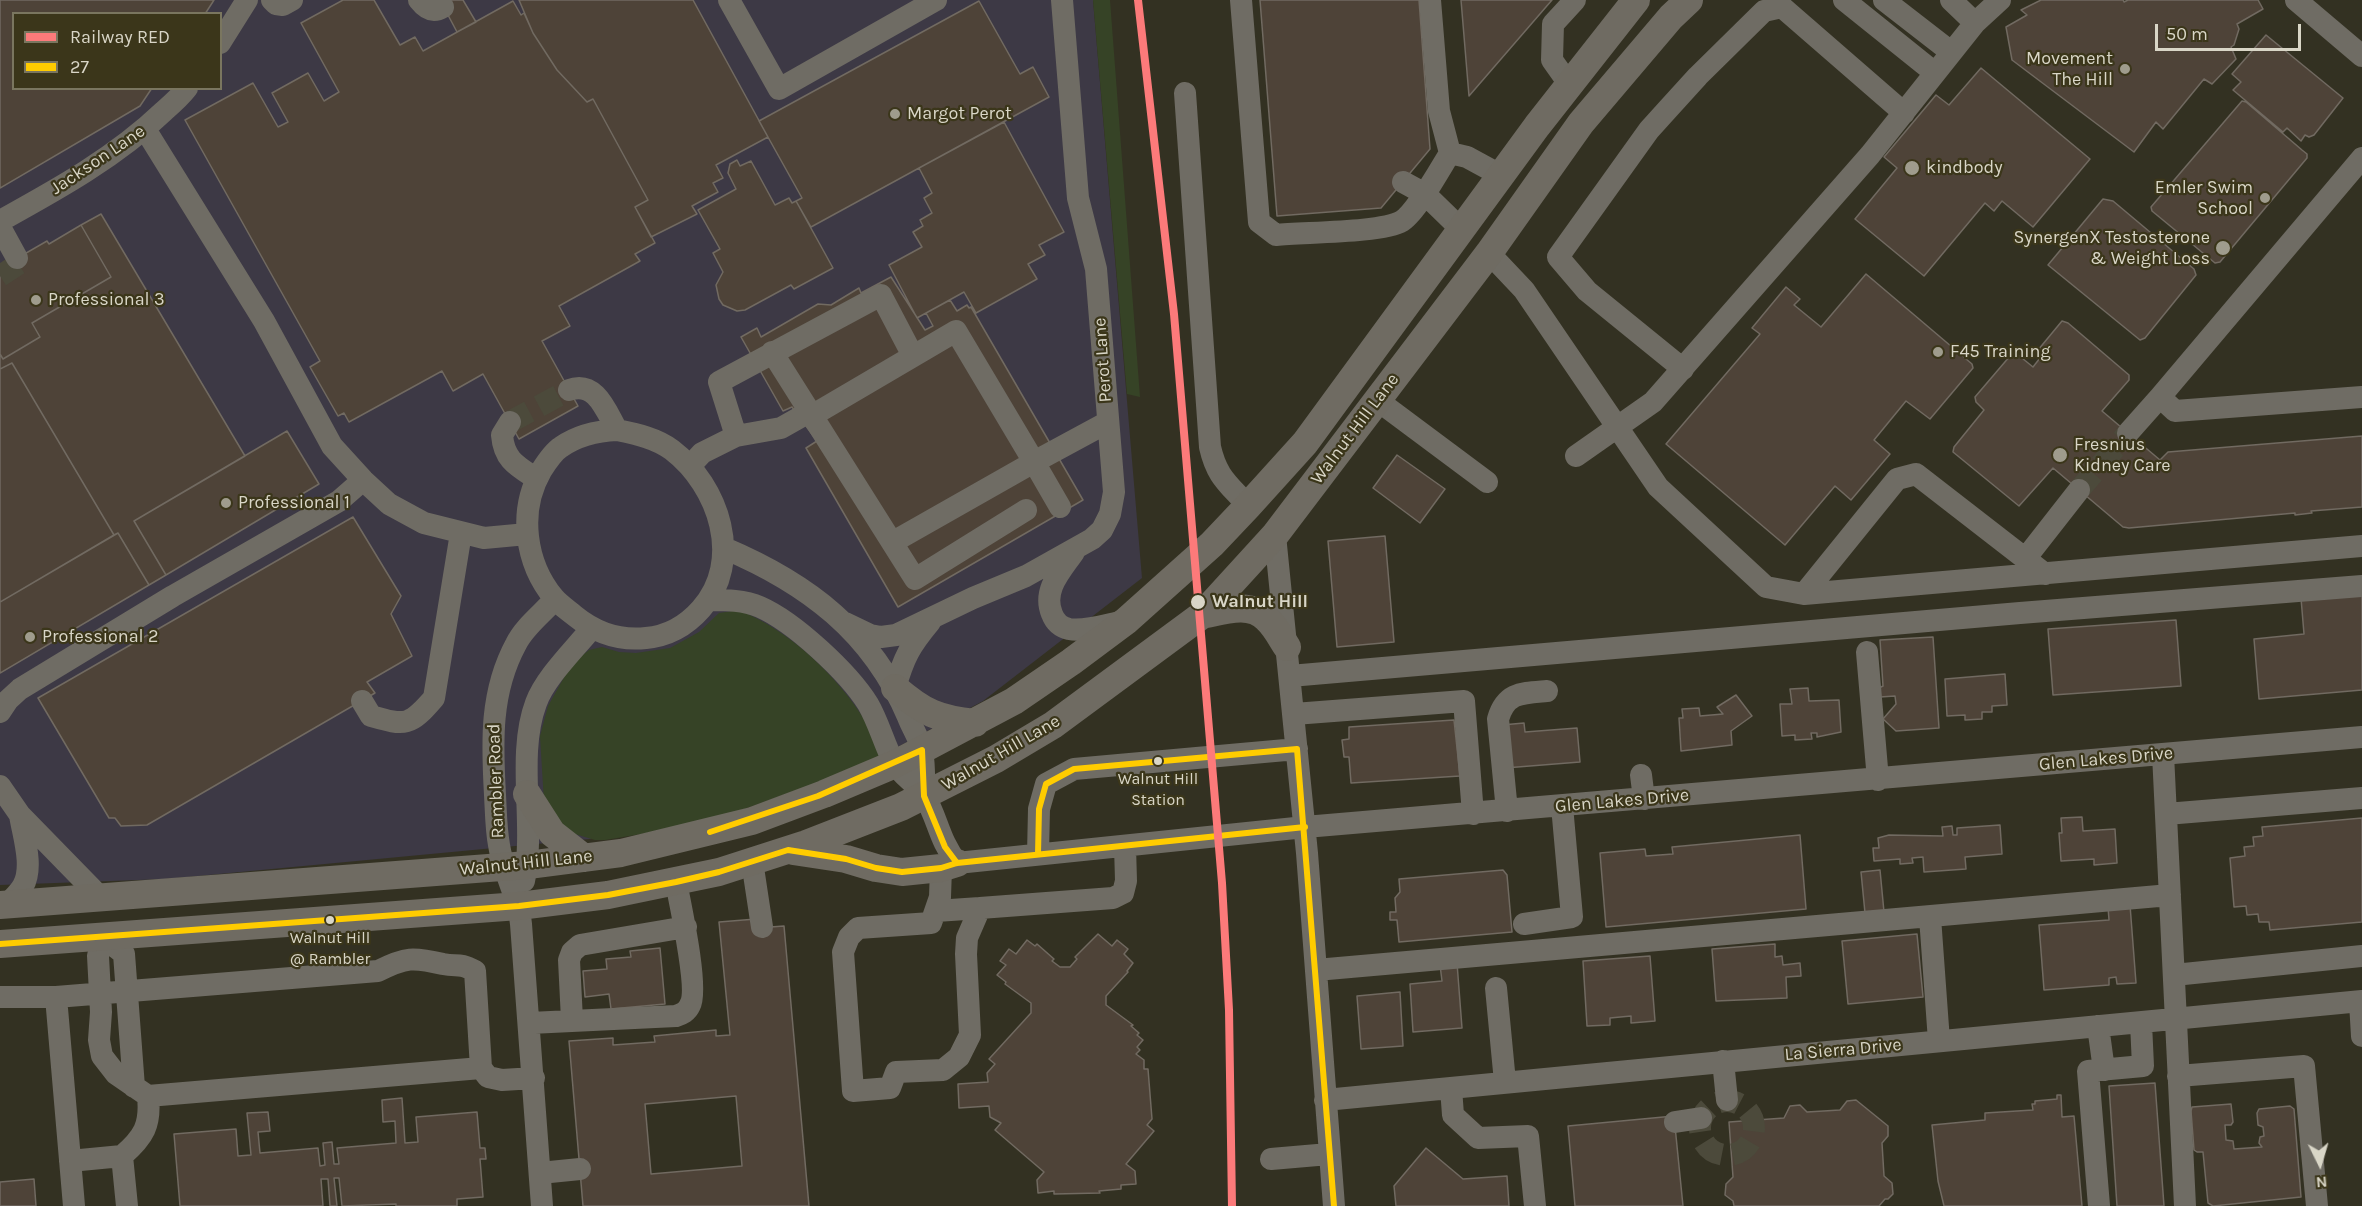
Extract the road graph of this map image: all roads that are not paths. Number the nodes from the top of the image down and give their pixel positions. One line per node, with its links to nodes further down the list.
1 (247, 0): 20 (street)
2 (272, 0): 3 (street)
3 (292, 0)
4 (419, 0): 18 (street)
5 (729, 0): 6 (street)
6 (936, 0)
7 (1062, 0): 48 (street, Perot Lane)
8 (1241, 0): 33 (street)
9 (1430, 0): 29 (street)
10 (1575, 0): 24 (street)
11 (1636, 0): 24 (main road, Walnut Hill Lane)
12 (1689, 0): 37 (main road, Walnut Hill Lane)
13 (1844, 0): 23 (street)
14 (1884, 0): 21 (street)
15 (1951, 0): 19 (street)
16 (2000, 0): 19 (street)
17 (2296, 0): 22 (street)
18 (443, 7)
19 (1975, 23): 21 (street)
20 (222, 41)
21 (1951, 52): 23 (street)
22 (2362, 56)
23 (1935, 72): 27 (street)
24 (1569, 84): 31 (main road, Walnut Hill Lane)
25 (185, 90): 28 (street, Jackson Lane)
26 (1185, 93): 61 (street)
27 (1905, 113): 41 (street); 41 (street)
28 (145, 129): 34 (street, Jackson Lane); 58 (street)
29 (1450, 153): 31 (street); 33 (street)
30 (2362, 158): 43 (street)
31 (1502, 176): 36 (main road, Walnut Hill Lane)
32 (1403, 182): 33 (street)
33 (1425, 194): 36 (street)
34 (0, 221)
35 (0, 227): 38 (street)
36 (1462, 230): 37 (main road); 53 (main road, Walnut Hill Lane)
37 (1489, 253): 45 (main road, Walnut Hill Lane); 49 (street)
38 (17, 258)
39 (772, 352): 40 (street); 46 (street); 52 (street)
40 (913, 356): 46 (street); 55 (street)
41 (1683, 369): 49 (street)
42 (569, 390): 50 (street)
43 (2160, 397): 44 (street); 51 (street)
44 (2362, 397)
45 (1377, 400): 59 (street); 66 (main road, Walnut Hill Lane)
46 (813, 414): 52 (street); 67 (street)
47 (510, 422): 57 (street)
48 (1108, 422): 55 (street); 70 (street, Perot Lane)
49 (1617, 428): 54 (street); 74 (street)
50 (617, 430): 56 (street); 57 (street)
51 (2128, 433)
52 (736, 435): 56 (street)
53 (1305, 443): 61 (main road, Walnut Hill Lane); 66 (main road)
54 (1576, 456)
55 (1034, 462): 62 (street); 67 (street)
56 (690, 466): 69 (street)
57 (537, 479): 65 (street)
58 (363, 480): 64 (street); 88 (street)
59 (1487, 482)
60 (2079, 490): 71 (street)
61 (1248, 506): 79 (main road, Walnut Hill Lane)
62 (1060, 507)
63 (1026, 510): 67 (street)
64 (461, 533): 65 (street); 87 (street)
65 (526, 534): 75 (street)
66 (1275, 536): 77 (main road, Walnut Hill Lane); 82 (street)
67 (893, 542)
68 (2362, 546): 72 (street)
69 (724, 548): 76 (street); 80 (street)
70 (1077, 548): 78 (street, Perot Lane); 79 (street)
71 (2025, 558): 72 (street); 74 (street)
72 (2044, 574): 74 (street)
73 (2362, 586): 84 (street)
74 (1804, 594)
75 (555, 599): 81 (street); 115 (street, Rambler Road)
76 (710, 600): 81 (street); 95 (street)
77 (1202, 615): 82 (main road); 100 (main road, Walnut Hill Lane)
78 (933, 618): 80 (street); 85 (street)
79 (1126, 621): 90 (main road, Walnut Hill Lane)
80 (845, 623): 85 (street)
81 (591, 629): 99 (street, Rambler Road)
82 (1287, 647): 84 (street)
83 (1867, 652): 97 (street)
84 (1290, 676): 89 (street)
85 (895, 688): 90 (main road); 93 (street)
86 (1547, 691): 104 (street)
87 (363, 701)
88 (0, 710)
89 (1293, 714): 92 (street); 105 (street)
90 (975, 723): 93 (main road, Walnut Hill Lane)
91 (2362, 741): 94 (street, Glen Lakes Drive)
92 (1297, 749): 108 (street); 111 (street)
93 (922, 750): 95 (main road, Walnut Hill Lane); 100 (street)
94 (2163, 754): 97 (street, Glen Lakes Drive); 106 (street)
95 (895, 764): 100 (street); 112 (main road, Walnut Hill Lane)
96 (1641, 775): 102 (street)
97 (1878, 780): 102 (street, Glen Lakes Drive)
98 (0, 786): 107 (street)
99 (527, 795): 112 (main road); 115 (street, Rambler Road)
100 (924, 796): 110 (main road, Walnut Hill Lane); 114 (street)
101 (2362, 798): 106 (street)
102 (1644, 799): 103 (street, Glen Lakes Drive)
103 (1562, 806): 104 (street, Glen Lakes Drive); 124 (street)
104 (1507, 811): 105 (street, Glen Lakes Drive)
105 (1473, 814): 108 (street, Glen Lakes Drive)
106 (2166, 814): 117 (street)
107 (20, 815): 118 (street); 119 (street)
108 (1305, 827): 109 (street, Glen Lakes Drive); 130 (street)
109 (1125, 846): 111 (street, Glen Lakes Drive); 121 (street)
110 (788, 850): 113 (main road, Walnut Hill Lane); 114 (main road)
111 (1038, 854): 114 (street, Glen Lakes Drive)
112 (584, 858): 115 (main road, Walnut Hill Lane)
113 (752, 861): 116 (main road, Walnut Hill Lane); 126 (street)
114 (949, 865): 122 (street)
115 (515, 866): 118 (main road, Walnut Hill Lane); 120 (street, Rambler Road)
116 (676, 882): 120 (main road, Walnut Hill Lane); 125 (street)
117 (2170, 895): 123 (street); 131 (street)
118 (101, 898): 119 (main road, Walnut Hill Lane); 127 (main road)
119 (4, 905)
120 (519, 906): 127 (main road, Walnut Hill Lane); 140 (street, Rambler Road)
121 (980, 908): 122 (street); 122 (street)
122 (936, 911)
123 (1930, 916): 130 (street); 144 (street)
124 (1524, 924)
125 (686, 927): 139 (street); 139 (street)
126 (762, 927)
127 (103, 937): 128 (main road, Walnut Hill Lane); 133 (street); 134 (street)
128 (0, 944)
129 (2362, 956): 131 (street)
130 (1316, 970): 153 (street)
131 (2174, 975): 138 (street)
132 (1496, 988): 150 (street)
133 (128, 992): 134 (street); 146 (street); 152 (street)
134 (101, 994): 136 (street); 152 (street)
135 (0, 997): 136 (street)
136 (56, 997): 160 (street)
137 (2361, 1002): 138 (street, La Sierra Drive); 143 (street)
138 (2176, 1019): 141 (street, La Sierra Drive); 148 (street)
139 (572, 1020): 140 (street)
140 (530, 1023): 149 (street, Rambler Road)
141 (2141, 1023): 142 (street, La Sierra Drive); 147 (street)
142 (2098, 1026): 144 (street, La Sierra Drive); 147 (street)
143 (2362, 1036)
144 (1939, 1041): 145 (street, La Sierra Drive)
145 (1723, 1061): 150 (street, La Sierra Drive); 154 (street)
146 (482, 1068): 149 (street); 152 (street)
147 (2104, 1070): 168 (street)
148 (2178, 1076): 169 (street); 170 (street)
149 (534, 1078): 162 (street, Rambler Road)
150 (1505, 1082): 151 (street, La Sierra Drive)
151 (1451, 1088): 153 (street, La Sierra Drive); 167 (street)
152 (141, 1091): 158 (street)
153 (1325, 1100): 157 (street)
154 (1727, 1100)
155 (1701, 1126): 156 (street)
156 (1676, 1129)
157 (1329, 1154): 159 (street); 166 (street)
158 (122, 1156): 160 (street); 164 (street)
159 (1271, 1159)
160 (70, 1161): 163 (street)
161 (580, 1169): 162 (street)
162 (540, 1173): 165 (street, Rambler Road)
163 (74, 1206)
164 (127, 1206)
165 (542, 1206)
166 (1334, 1206)
167 (1535, 1206)
168 (2099, 1206)
169 (2185, 1206)
170 (2317, 1206)

